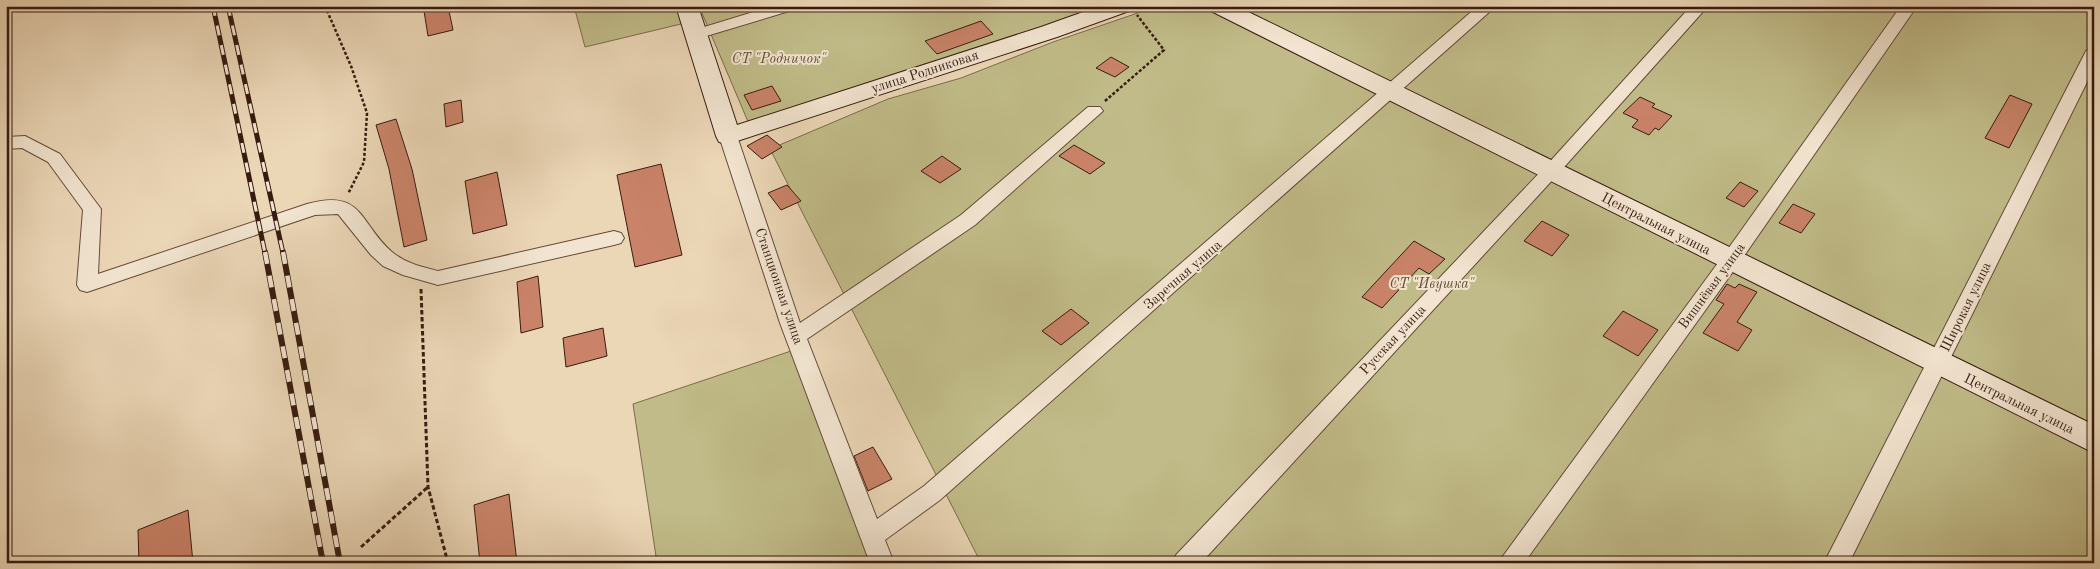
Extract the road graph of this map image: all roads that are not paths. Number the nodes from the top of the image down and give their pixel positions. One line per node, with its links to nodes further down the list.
1 (687, 6): 8 (street, Станционная улица)
2 (790, 6): 8 (street)
3 (1219, 6): 10 (street, Центральная улица)
4 (1488, 6): 10 (street, Заречная улица)
5 (1700, 6): 14 (street, Русская улица)
6 (1909, 6): 16 (street, Вишнёвая улица)
7 (1129, 10): 12 (street, улица Родниковая)
8 (697, 34): 12 (street, Станционная улица)
9 (2094, 51): 18 (street, Широкая улица)
10 (1392, 92): 14 (street, Центральная улица); 20 (street, Заречная улица)
11 (1094, 110): 17 (street)
12 (728, 136): 17 (street, Станционная улица)
13 (6, 143): 15 (street)
14 (1551, 171): 16 (street, Центральная улица); 22 (street, Русская улица)
15 (614, 238)
16 (1730, 261): 18 (street, Центральная улица); 23 (street, Вишнёвая улица)
17 (796, 336): 20 (street, Станционная улица)
18 (1938, 364): 19 (street, Центральная улица); 24 (street, Широкая улица)
19 (2094, 440)
20 (872, 536): 21 (street, Станционная улица)
21 (882, 563)
22 (1185, 563)
23 (1510, 563)
24 (1836, 563)

